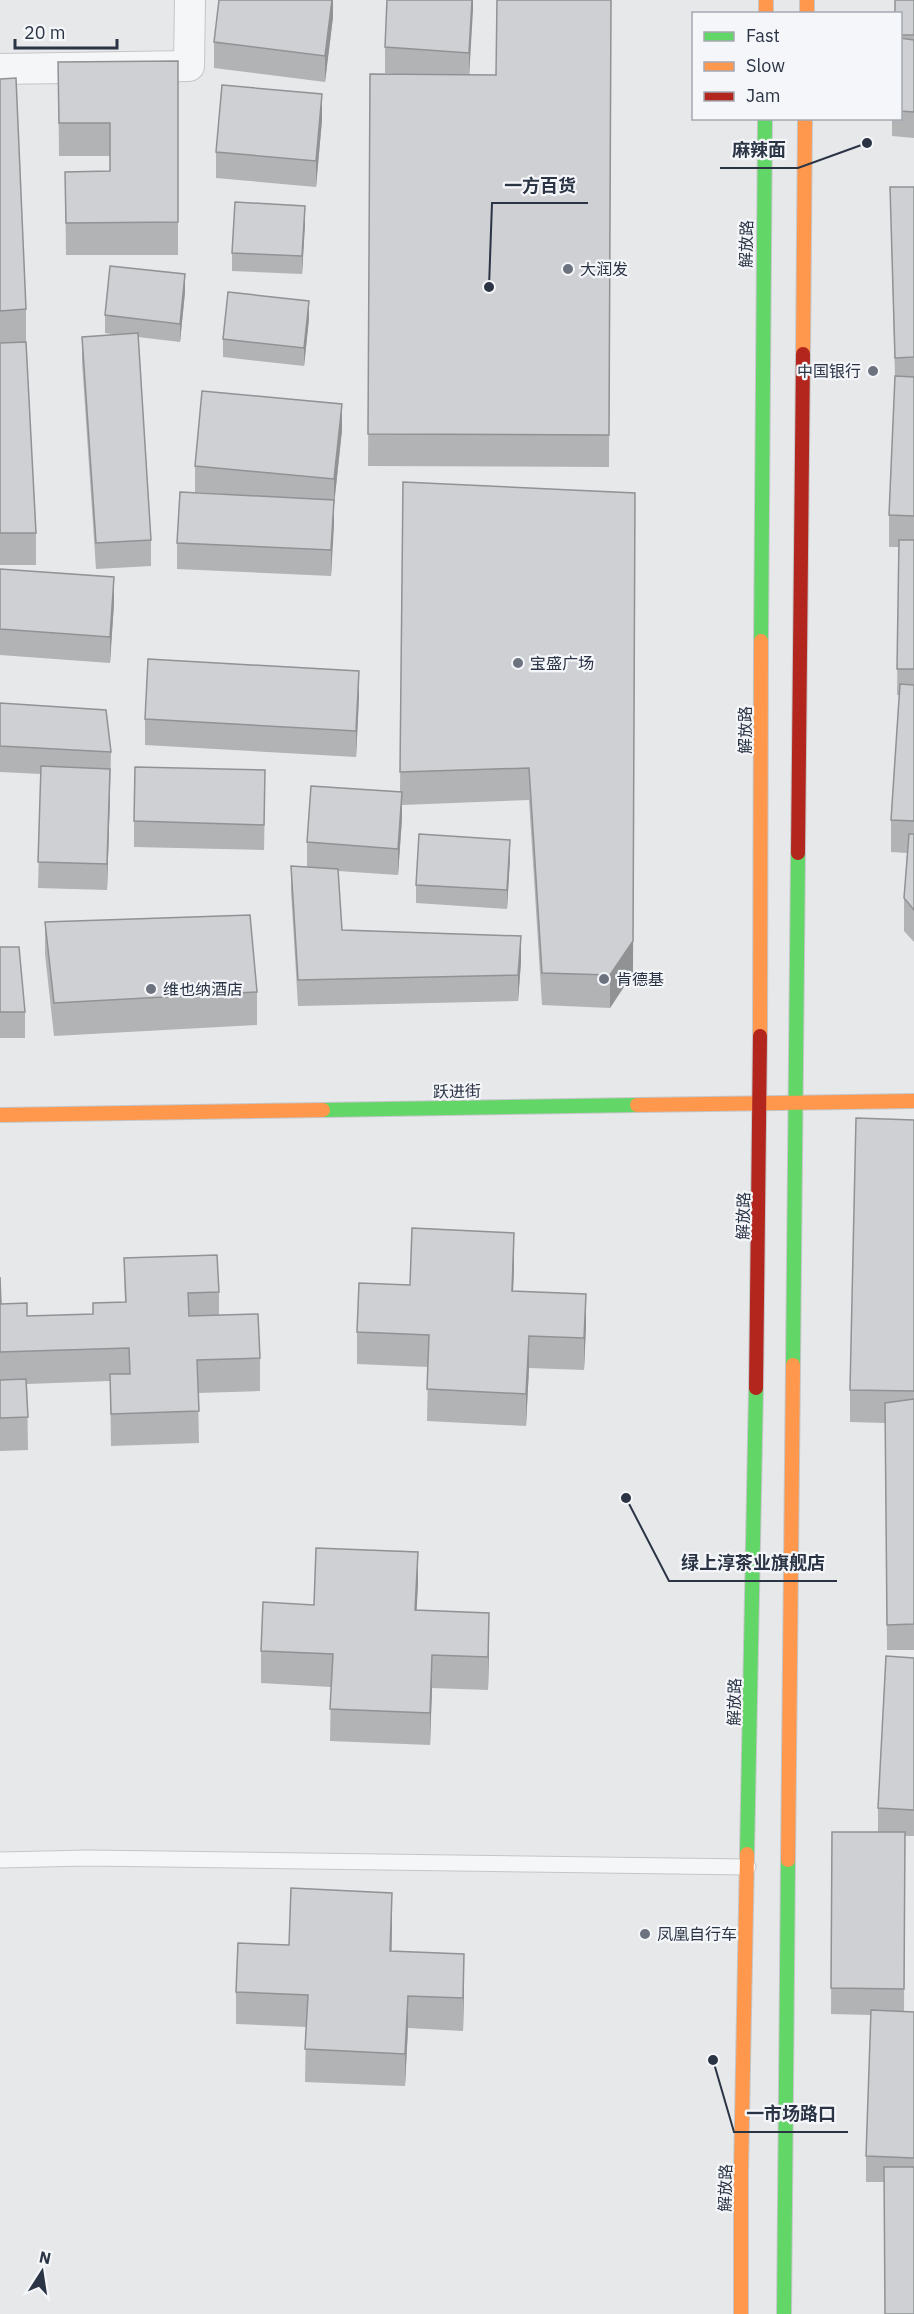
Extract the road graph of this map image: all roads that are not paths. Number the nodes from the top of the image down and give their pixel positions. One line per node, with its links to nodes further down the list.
1 (190, 0): 2 (street)
2 (0, 69)
3 (765, 120): 6 (main road, 解放路)
4 (806, 120): 7 (main road)
5 (914, 1101): 7 (main road, 跃进街)
6 (761, 1102): 7 (main road, 跃进街); 8 (main road, 跃进街); 10 (main road, 解放路)
7 (797, 1102): 12 (main road)
8 (0, 1115)
9 (0, 1860): 10 (lane)
10 (748, 1867): 11 (main road, 解放路)
11 (741, 2314)
12 (784, 2314)

